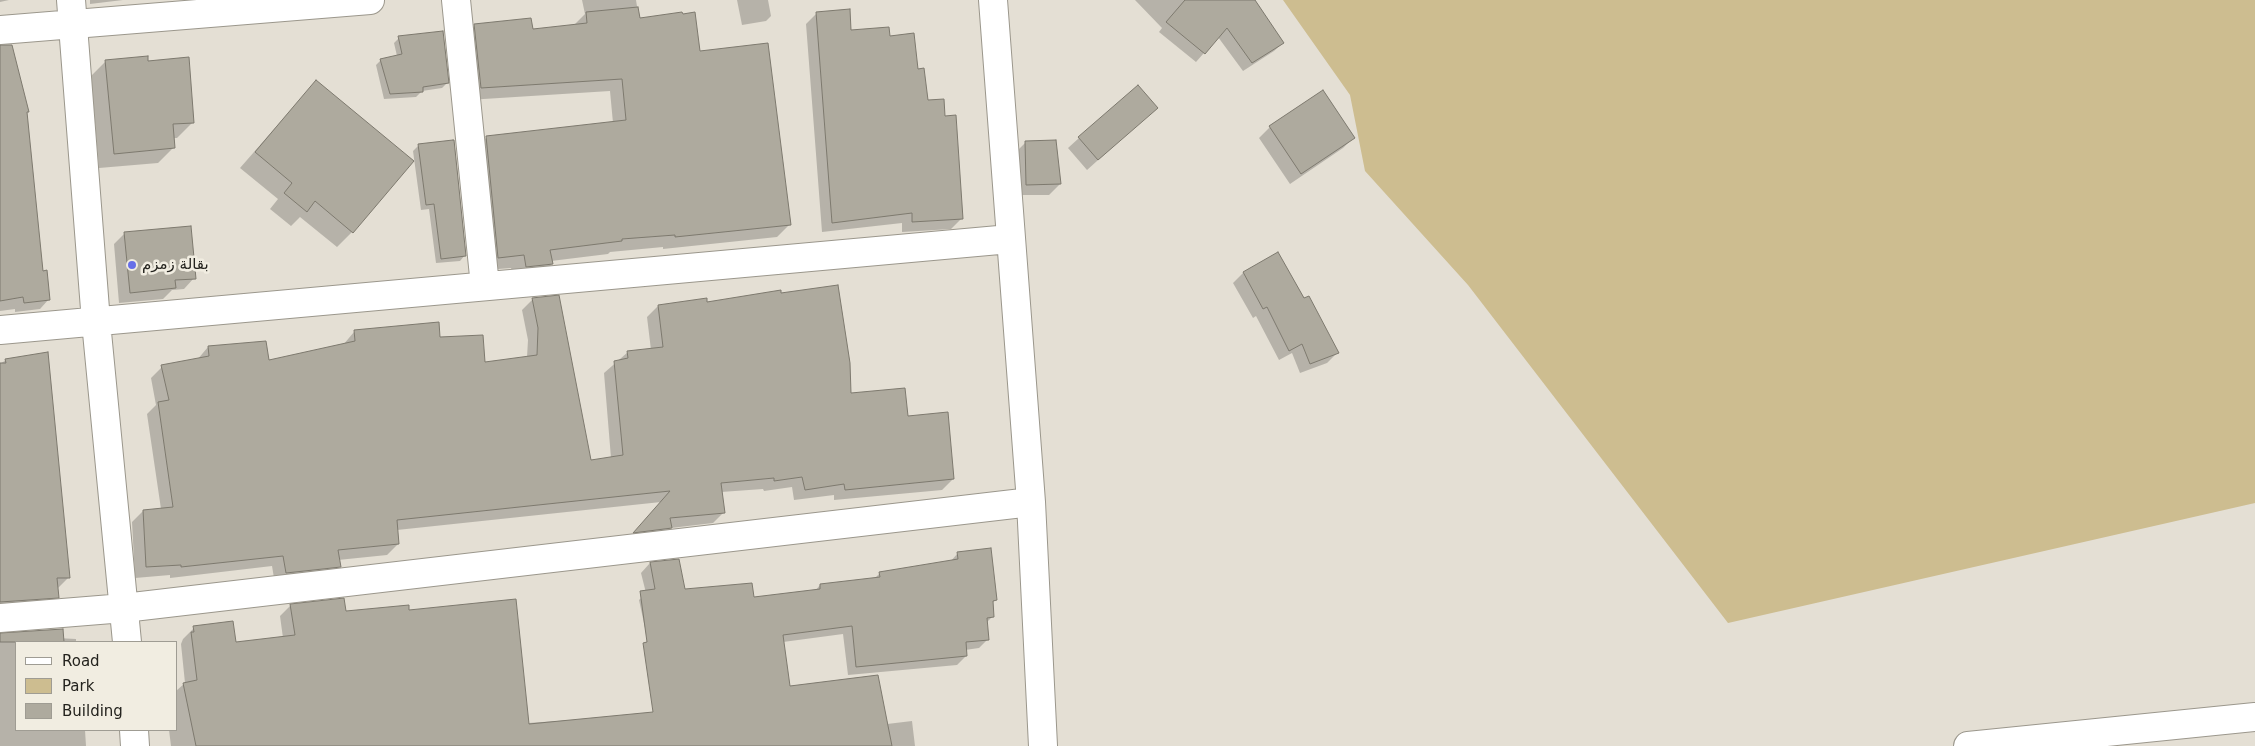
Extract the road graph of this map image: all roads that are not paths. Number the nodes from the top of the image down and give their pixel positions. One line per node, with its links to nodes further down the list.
1 (370, 0): 4 (street)
2 (456, 0): 7 (street)
3 (993, 0): 6 (street)
4 (72, 13): 5 (street); 8 (street)
5 (0, 30)
6 (1010, 239): 7 (street); 10 (street)
7 (485, 286): 8 (street)
8 (96, 322): 9 (street); 11 (street)
9 (0, 330)
10 (1031, 502): 11 (street); 17 (street)
11 (124, 608): 12 (street); 13 (street)
12 (0, 618)
13 (127, 641)
14 (2255, 717): 18 (street)
15 (134, 731): 16 (street)
16 (135, 746)
17 (1043, 746)
18 (1968, 746)

